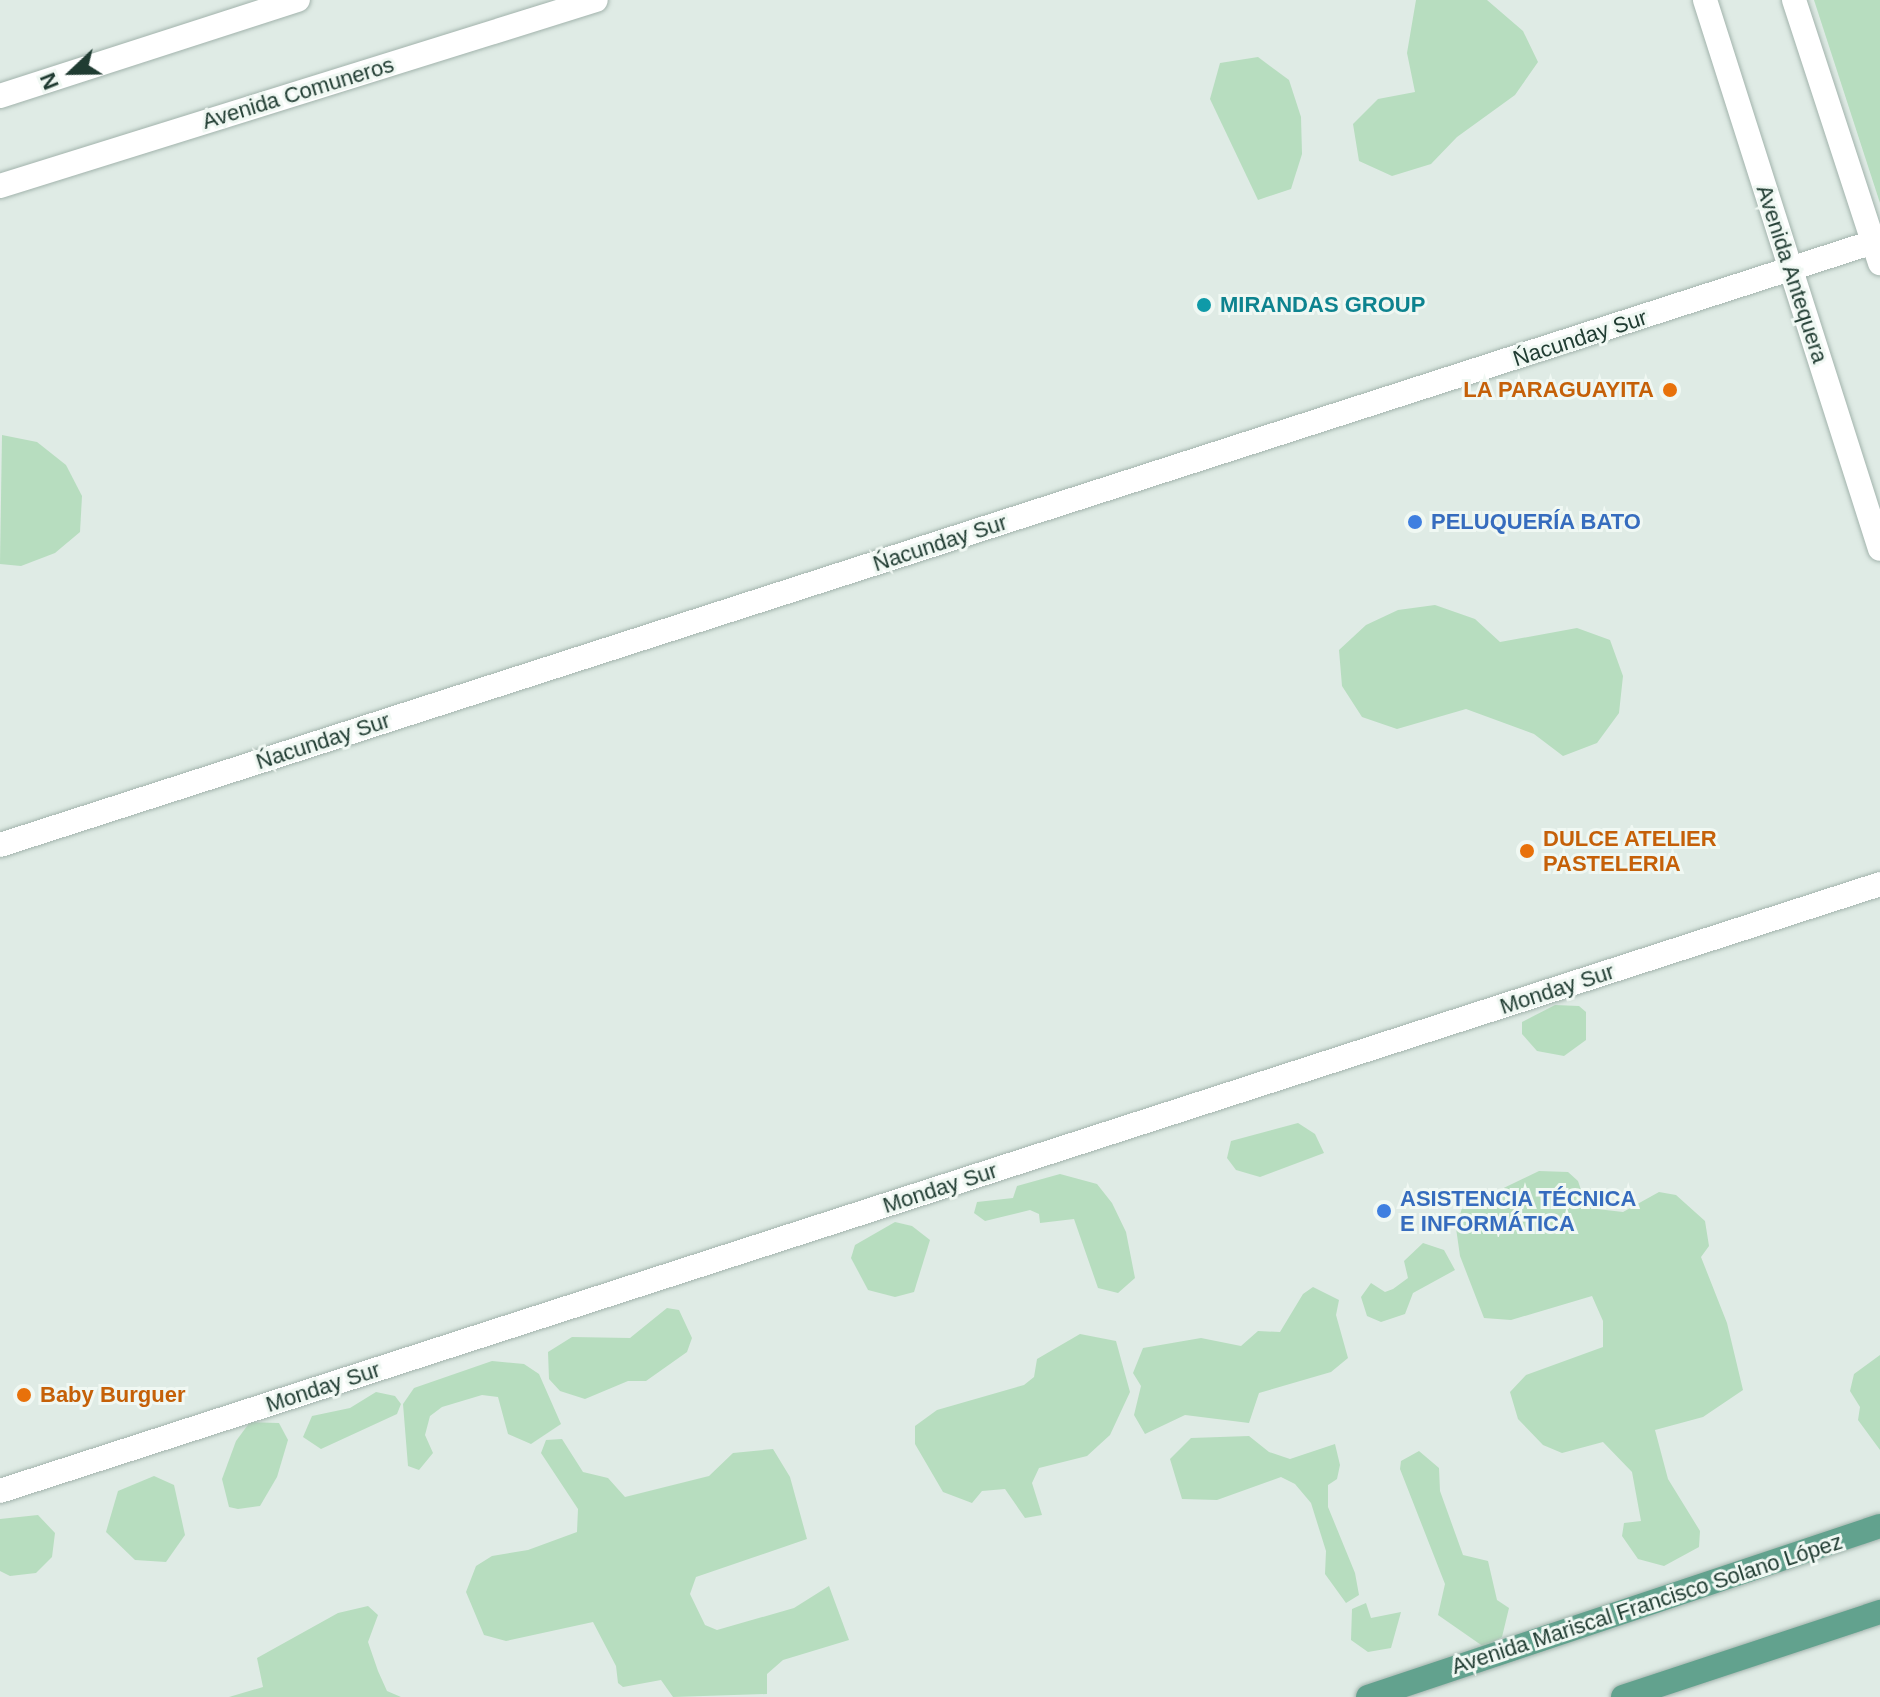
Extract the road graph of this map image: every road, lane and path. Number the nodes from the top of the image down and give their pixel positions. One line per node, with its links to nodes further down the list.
1 (298, 0): 5 (street)
2 (596, 0): 6 (street, Avenida Comuneros)
3 (1705, 0): 8 (street, Avenida Antequera)
4 (1794, 0): 7 (street)
5 (0, 96)
6 (0, 186)
7 (1878, 248): 8 (street, Ńacunday Sur)
8 (1791, 271): 9 (street, Avenida Antequera); 10 (street, Ńacunday Sur)
9 (1880, 549)
10 (0, 845)
11 (1880, 884): 12 (street, Monday Sur)
12 (0, 1491)
13 (1880, 1526): 16 (main road, Avenida Mariscal Francisco Solano López)
14 (1880, 1612): 15 (main road)
15 (1638, 1695)
16 (1368, 1697)

